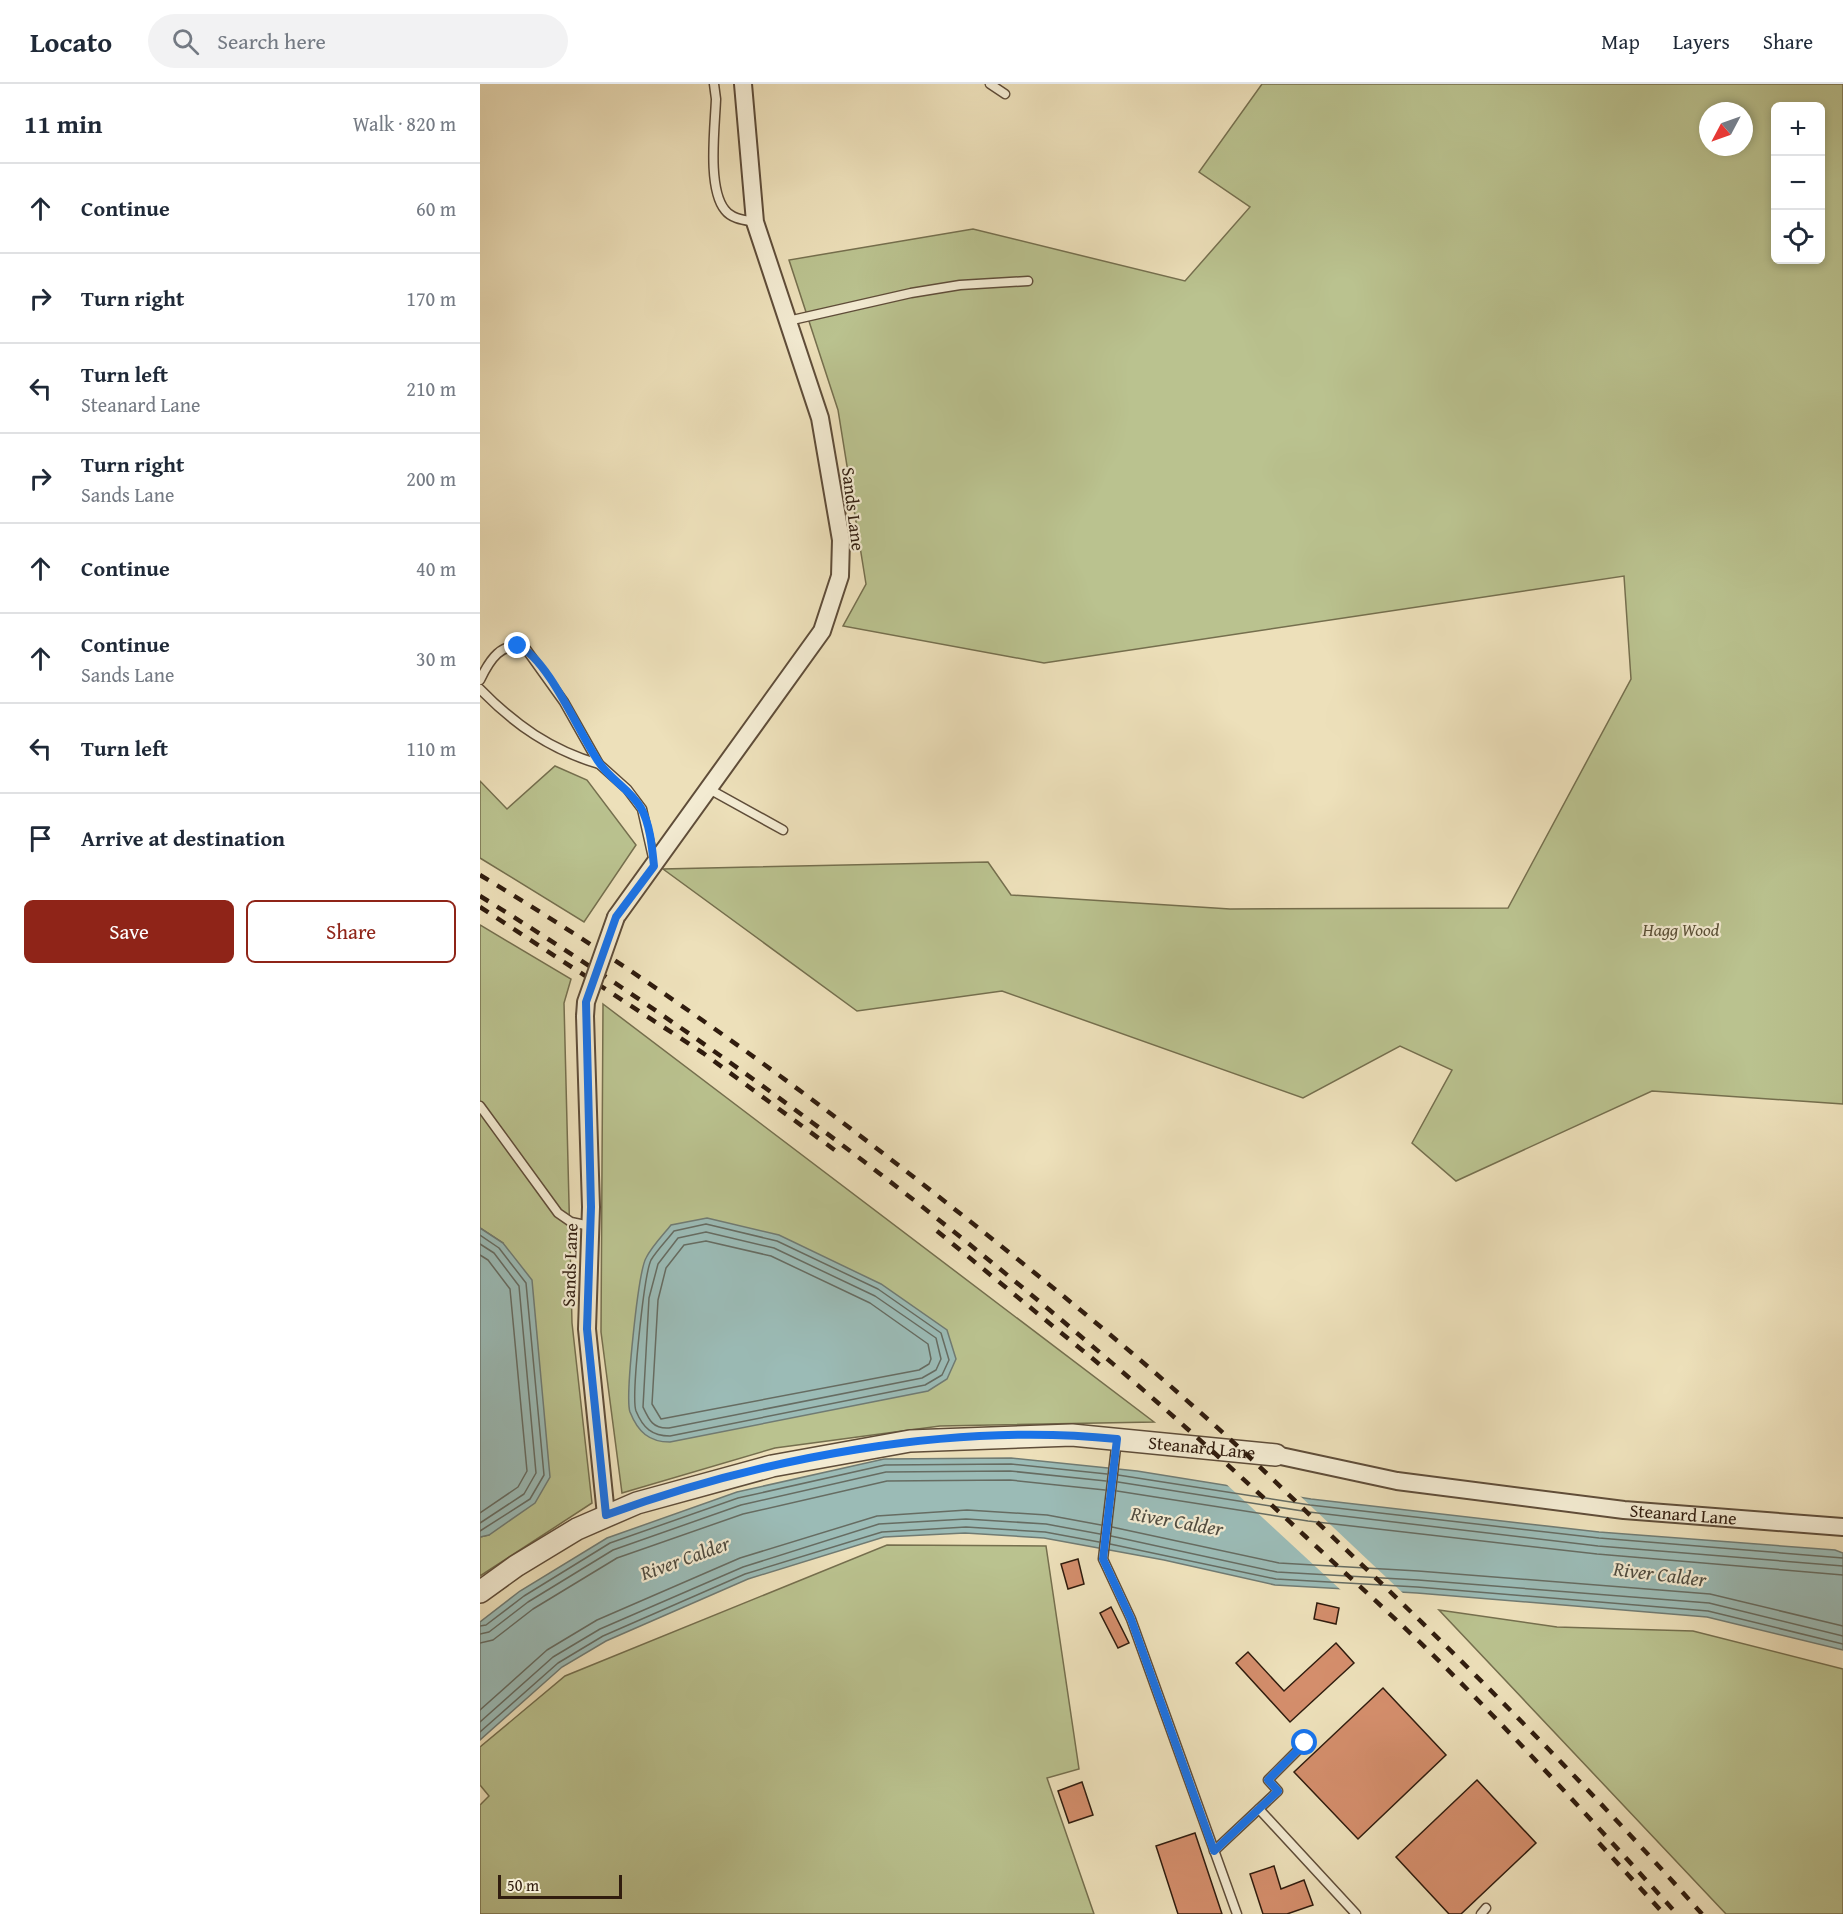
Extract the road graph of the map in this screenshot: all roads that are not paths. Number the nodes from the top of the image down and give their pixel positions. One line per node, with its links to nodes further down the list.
1 (714, 84): 5 (lane)
2 (743, 84): 5 (street, Sands Lane)
3 (990, 84): 4 (lane)
4 (1005, 94)
5 (755, 222): 7 (street, Sands Lane)
6 (1028, 281): 7 (lane)
7 (788, 321): 11 (street, Sands Lane)
8 (480, 680): 10 (lane)
9 (480, 689): 10 (lane)
10 (599, 764): 13 (lane)
11 (709, 789): 12 (lane); 13 (street, Sands Lane)
12 (783, 830)
13 (654, 866): 15 (street, Sands Lane, bridge)
14 (480, 1106): 15 (lane)
15 (590, 1226): 18 (street, Sands Lane)
16 (1116, 1446): 17 (street, Steanard Lane); 18 (street, Steanard Lane); 23 (lane)
17 (1276, 1455): 19 (street, Steanard Lane)
18 (606, 1515): 20 (street, Steanard Lane)
19 (1843, 1527)
20 (480, 1592)
21 (1305, 1743): 22 (lane)
22 (1259, 1809): 23 (lane); 25 (lane)
23 (1214, 1851): 24 (lane)
24 (1237, 1914)
25 (1356, 1914)

